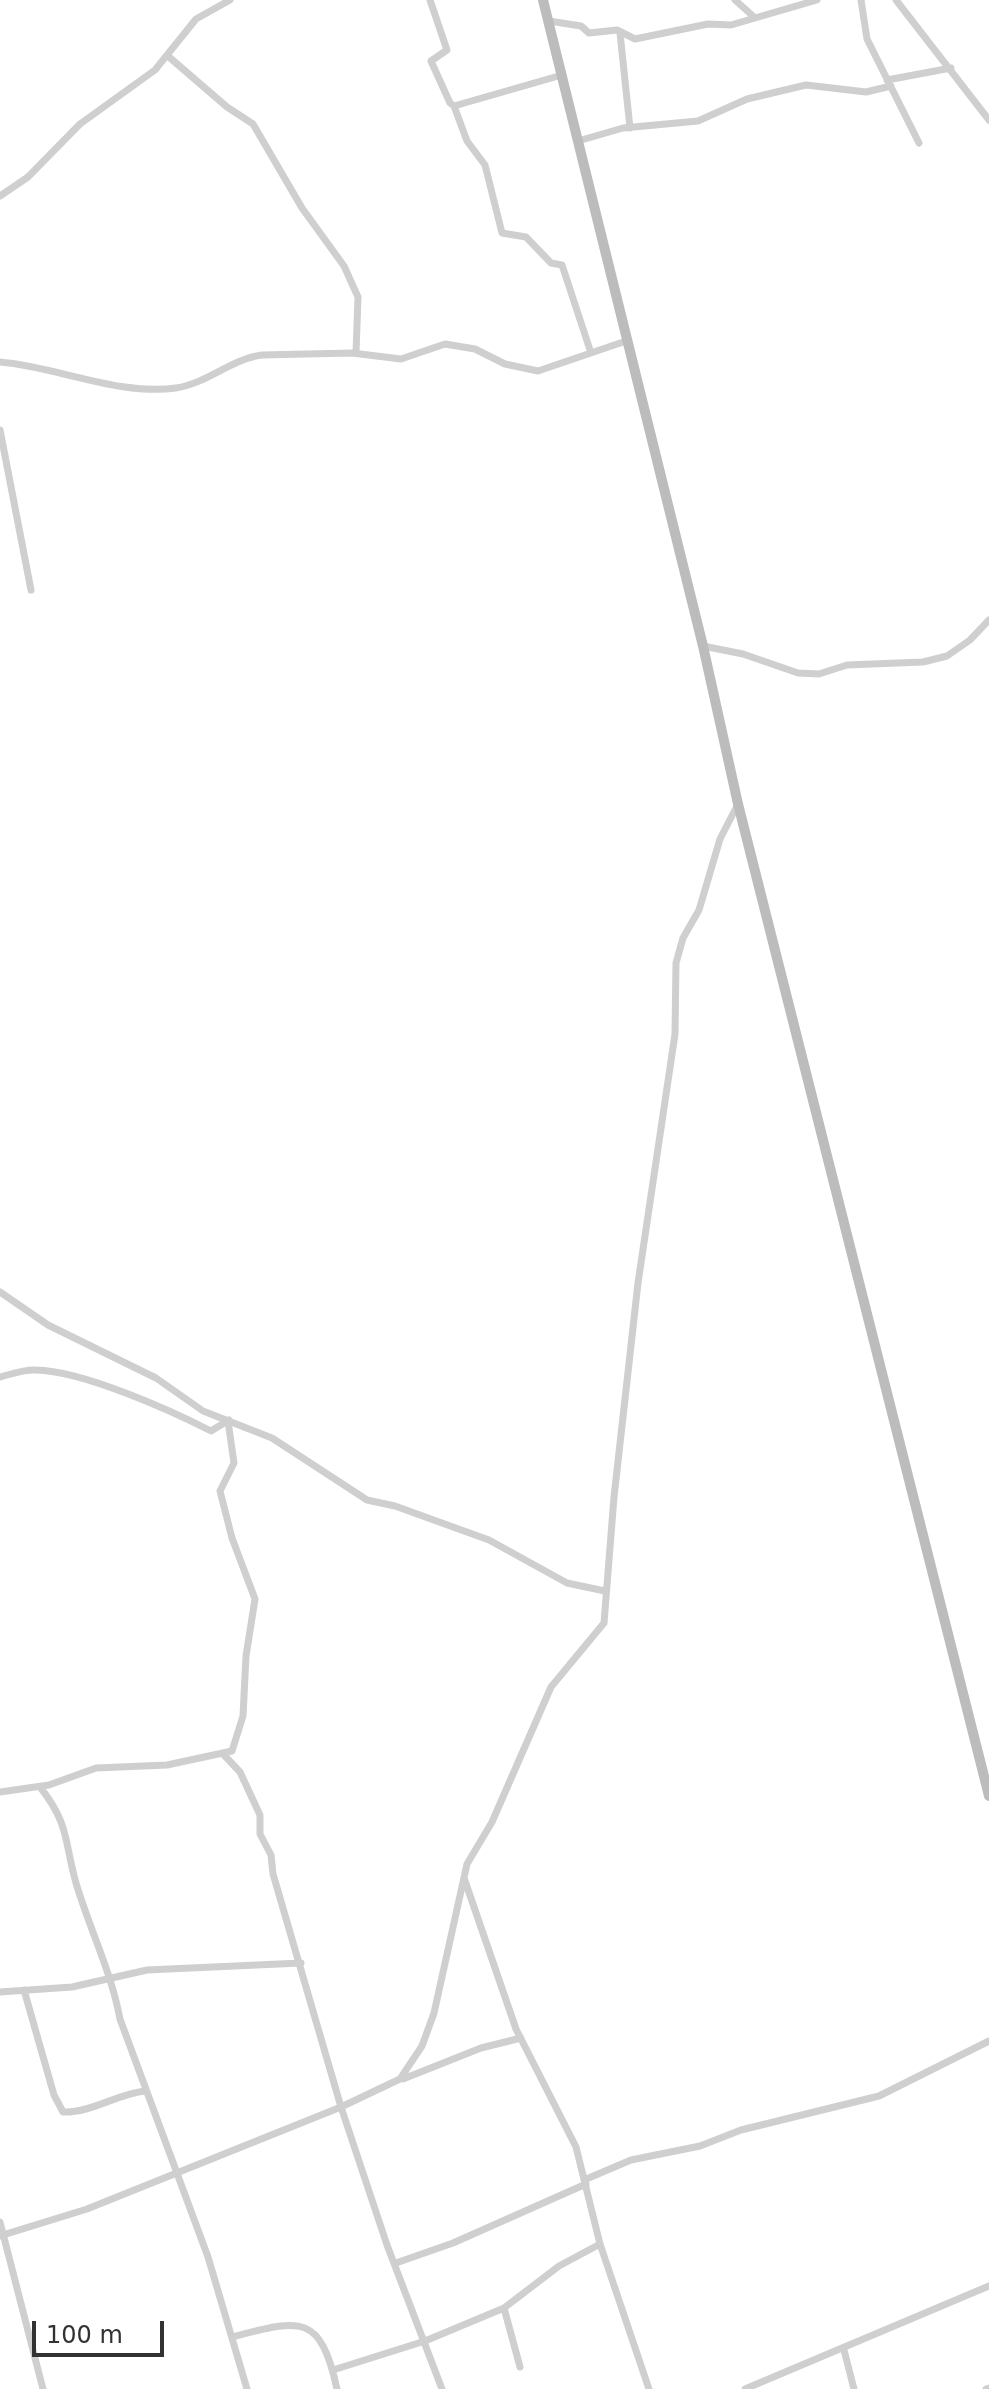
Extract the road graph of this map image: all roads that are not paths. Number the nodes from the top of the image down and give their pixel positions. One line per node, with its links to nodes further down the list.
1 (230, 0): 11 (street)
2 (430, 0): 17 (street)
3 (543, 0): 9 (main road)
4 (735, 0): 8 (street)
5 (817, 0): 8 (street)
6 (861, 0): 16 (street)
7 (896, 0): 12 (street)
8 (754, 17): 10 (street)
9 (549, 21): 10 (street); 15 (main road)
10 (620, 31): 19 (street)
11 (169, 57): 22 (street); 24 (street)
12 (942, 57): 13 (street); 14 (street)
13 (951, 68): 14 (street); 18 (street)
14 (937, 70): 16 (street)
15 (562, 75): 17 (street); 20 (main road)
16 (889, 83): 19 (street); 21 (street)
17 (454, 106): 25 (street)
18 (989, 120)
19 (630, 128): 20 (street)
20 (578, 141): 23 (main road)
21 (919, 143)
22 (0, 196)
23 (626, 341): 25 (street); 30 (main road)
24 (356, 353): 25 (street); 26 (street)
25 (591, 353)
26 (0, 362)
27 (0, 430): 28 (street)
28 (31, 590)
29 (989, 620): 30 (street)
30 (703, 646): 31 (main road)
31 (738, 804): 35 (street); 39 (main road)
32 (0, 1292): 34 (street)
33 (0, 1377): 34 (street)
34 (229, 1420): 35 (street); 36 (street)
35 (605, 1591): 40 (street)
36 (224, 1755): 37 (street); 41 (street)
37 (40, 1787): 38 (street); 42 (street)
38 (0, 1792)
39 (989, 1796)
40 (464, 1878): 45 (street); 47 (street)
41 (301, 1963): 42 (street); 49 (street)
42 (112, 1978): 43 (street); 48 (street)
43 (24, 1990): 44 (street); 48 (street)
44 (0, 1992)
45 (521, 2038): 47 (street); 51 (street)
46 (989, 2041): 51 (street)
47 (400, 2079): 49 (street)
48 (145, 2091): 50 (street)
49 (341, 2107): 50 (street); 55 (street)
50 (175, 2173): 53 (street); 58 (street)
51 (585, 2182): 54 (street); 55 (street)
52 (0, 2222): 53 (street)
53 (2, 2235): 63 (street)
54 (600, 2244): 57 (street); 67 (street)
55 (396, 2263): 59 (street)
56 (988, 2288): 60 (street)
57 (504, 2308): 59 (street); 61 (street)
58 (232, 2337): 62 (street); 64 (street)
59 (425, 2341): 62 (street); 66 (street)
60 (844, 2350): 68 (street); 69 (street)
61 (520, 2367)
62 (333, 2370): 65 (street)
63 (43, 2389)
64 (247, 2389)
65 (337, 2389)
66 (442, 2389)
67 (649, 2389)
68 (745, 2389)
69 (854, 2389)

